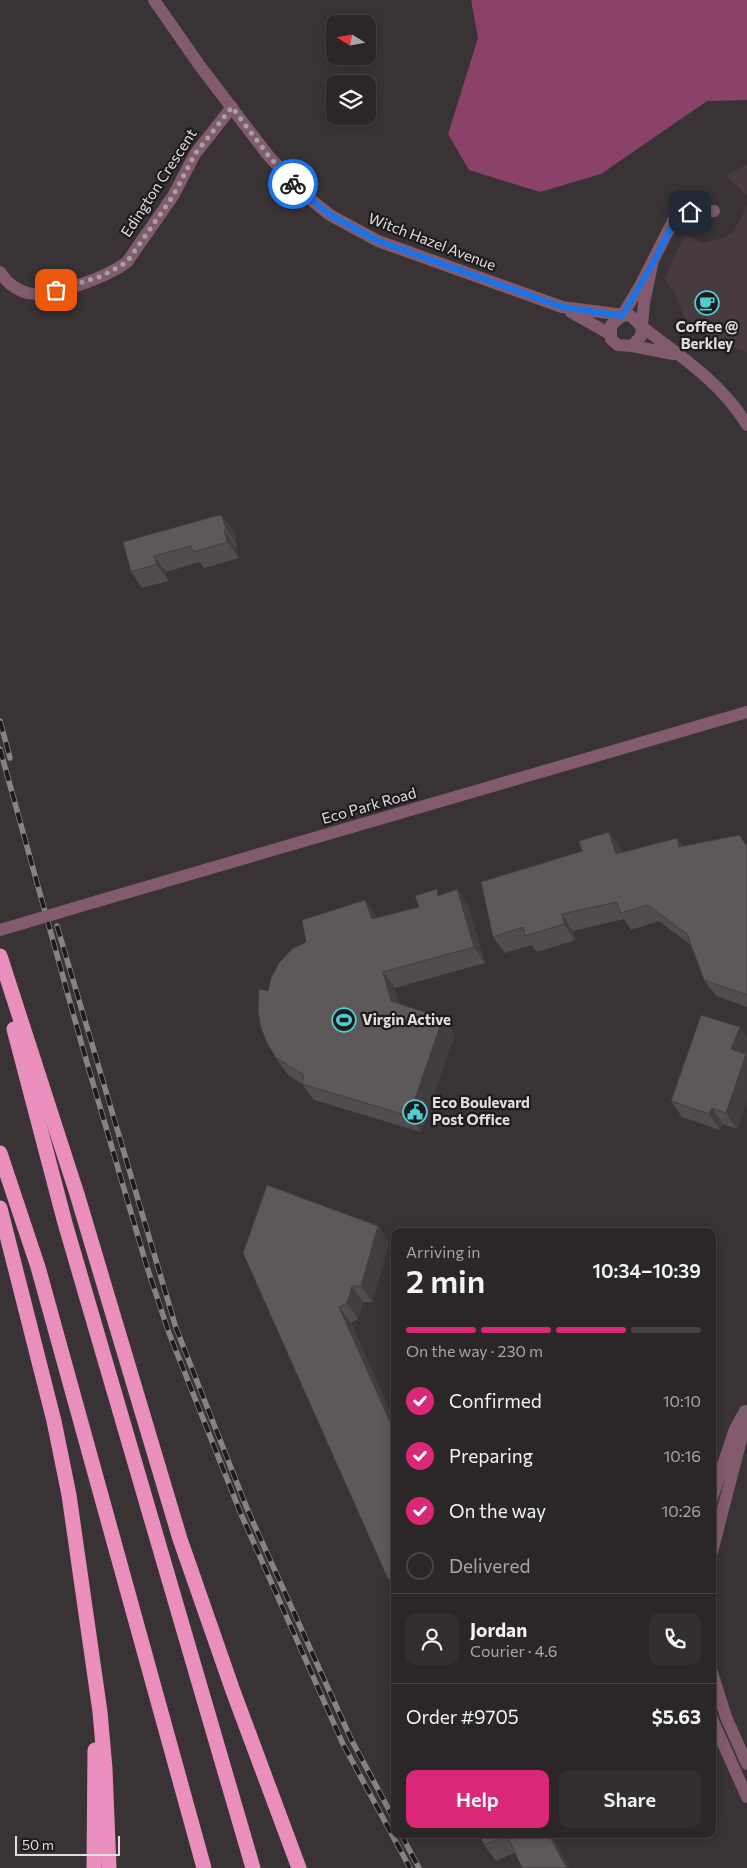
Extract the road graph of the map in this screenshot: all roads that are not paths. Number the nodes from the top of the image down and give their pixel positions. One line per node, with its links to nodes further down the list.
1 (154, 0): 2 (street, Witch Hazel Avenue)
2 (232, 107): 5 (street, Edington Crescent); 6 (street, Witch Hazel Avenue)
3 (714, 211): 4 (street)
4 (652, 265): 7 (street); 8 (street)
5 (0, 272)
6 (562, 307): 7 (street, Witch Hazel Avenue); 9 (street, Witch Hazel Avenue)
7 (622, 316): 8 (street); 9 (street)
8 (641, 326): 10 (street); 11 (street)
9 (610, 334): 10 (street)
10 (632, 346): 11 (street)
11 (682, 357): 12 (street)
12 (747, 425)
13 (747, 712): 14 (street, Eco Park Road, bridge)
14 (0, 930)
15 (0, 956): 31 (highway)
16 (0, 976): 30 (highway)
17 (0, 1154): 29 (highway)
18 (0, 1208): 22 (highway)
19 (746, 1408): 20 (street); 21 (street)
20 (716, 1486)
21 (716, 1536)
22 (96, 1674): 27 (highway); 28 (highway)
23 (716, 1685): 25 (street)
24 (716, 1728): 26 (street)
25 (747, 1764)
26 (747, 1797)
27 (94, 1868)
28 (109, 1868)
29 (204, 1868)
30 (253, 1868)
31 (299, 1868)

